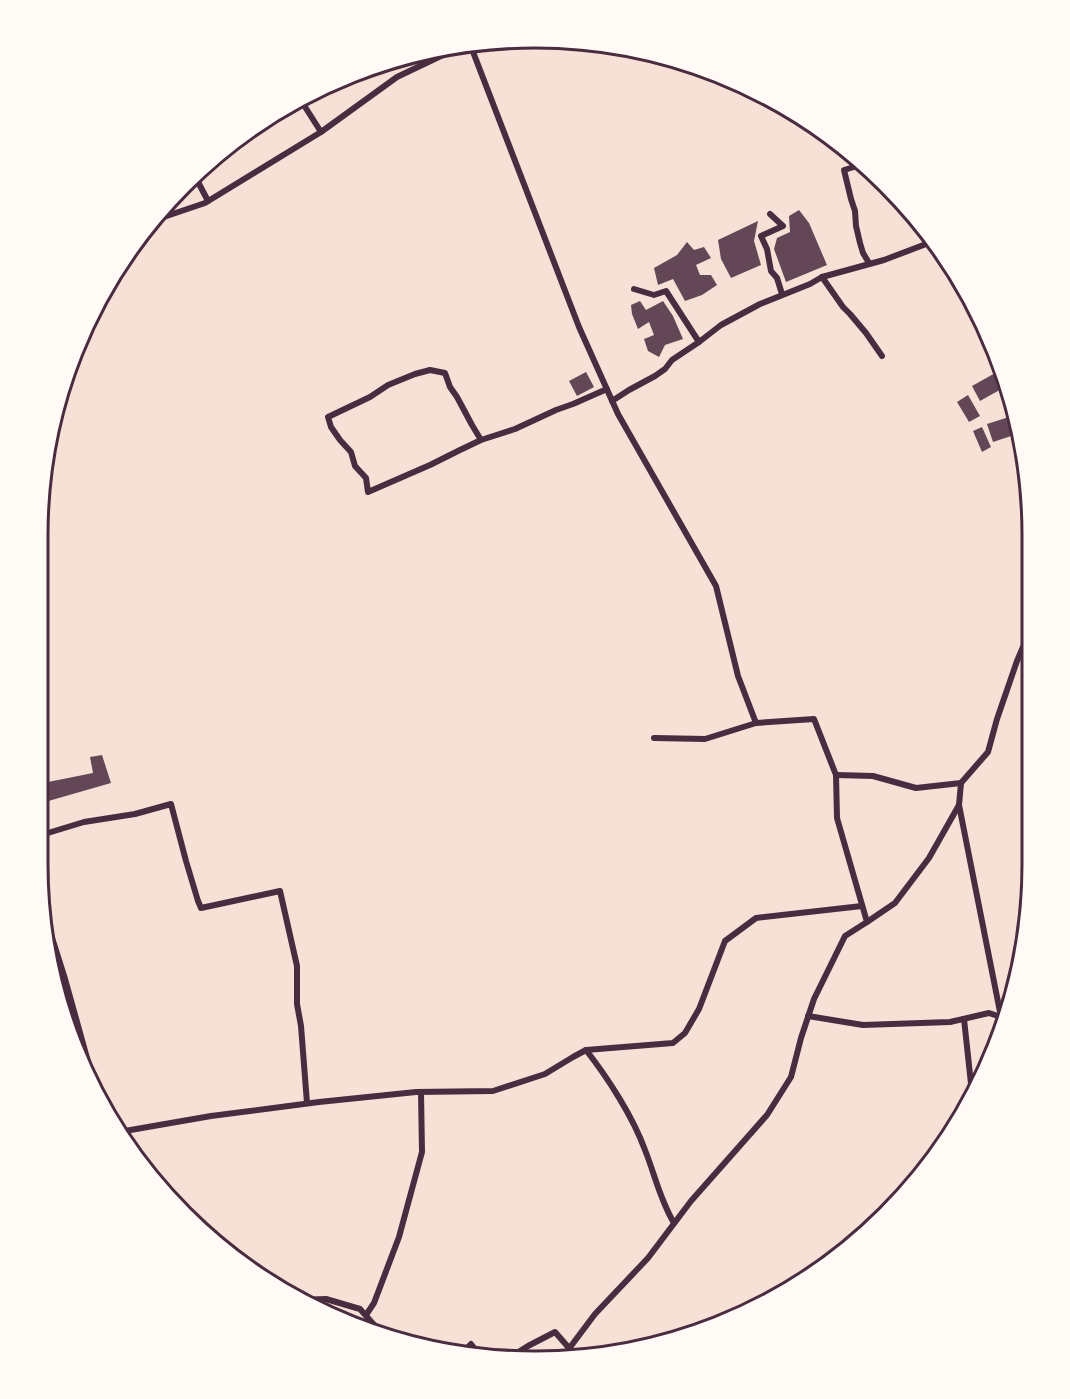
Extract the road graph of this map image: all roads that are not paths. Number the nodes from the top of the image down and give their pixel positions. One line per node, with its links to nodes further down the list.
1 (471, 52): 17 (street)
2 (440, 57): 4 (street)
3 (305, 106): 4 (street)
4 (321, 132): 7 (street)
5 (854, 167): 11 (street)
6 (198, 184): 7 (street)
7 (208, 201): 9 (street)
8 (770, 214): 14 (street)
9 (168, 215)
10 (925, 244): 11 (street)
11 (869, 263): 12 (street)
12 (822, 277): 14 (street); 16 (street)
13 (634, 289): 15 (street)
14 (782, 294): 15 (street)
15 (699, 342): 18 (street)
16 (882, 356)
17 (607, 389): 18 (street); 19 (street)
18 (612, 401): 21 (street)
19 (481, 440): 19 (street)
20 (1022, 649): 24 (street)
21 (756, 723): 22 (street); 23 (street)
22 (654, 738)
23 (836, 775): 24 (street); 27 (street)
24 (961, 783): 25 (street)
25 (959, 805): 28 (street); 30 (street)
26 (48, 833): 38 (street)
27 (862, 906): 28 (street); 35 (street)
28 (867, 922): 31 (street)
29 (64, 987): 34 (main road)
30 (1001, 1004)
31 (808, 1016): 33 (street); 40 (street)
32 (998, 1016): 33 (street)
33 (964, 1018): 36 (street)
34 (75, 1025)
35 (586, 1050): 37 (street); 40 (street)
36 (971, 1081)
37 (421, 1092): 38 (street); 42 (street)
38 (307, 1103): 39 (street)
39 (127, 1131)
40 (674, 1223): 44 (street)
41 (317, 1299): 42 (street)
42 (366, 1315): 43 (street)
43 (373, 1323)
44 (569, 1348): 45 (street)
45 (521, 1351)

